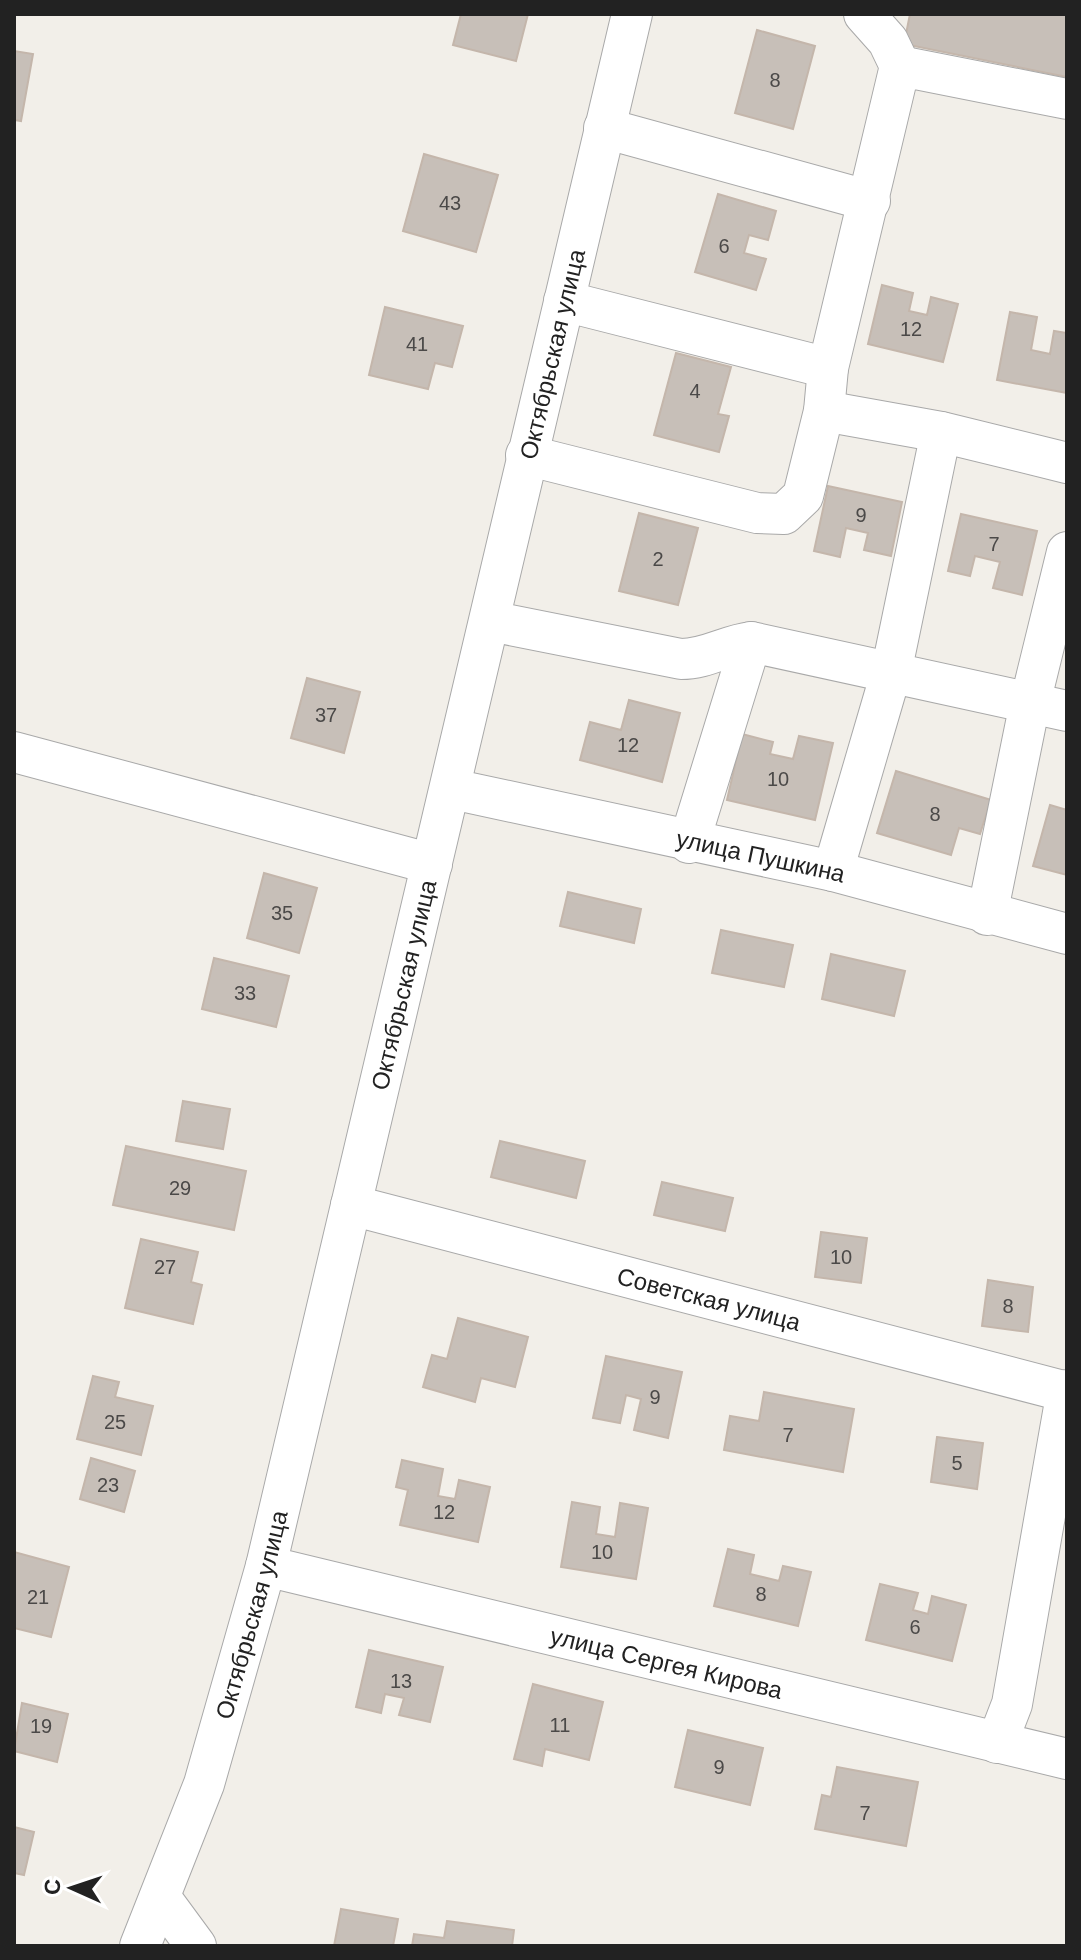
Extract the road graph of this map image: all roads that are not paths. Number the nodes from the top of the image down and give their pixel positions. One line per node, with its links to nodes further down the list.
1 (632, 14): 5 (street, Октябрьская улица)
2 (864, 14): 3 (street)
3 (900, 66): 4 (street); 6 (street)
4 (1067, 99)
5 (604, 128): 6 (street); 7 (street, Октябрьская улица)
6 (870, 201): 8 (street)
7 (564, 301): 8 (street); 11 (street, Октябрьская улица)
8 (828, 368): 9 (street)
9 (824, 411): 10 (street); 11 (street)
10 (941, 432): 12 (street); 16 (street)
11 (526, 455): 14 (street, Октябрьская улица)
12 (1067, 463)
13 (1067, 552): 17 (street)
14 (490, 621): 15 (street); 19 (street, Октябрьская улица)
15 (751, 642): 16 (street); 20 (street)
16 (891, 673): 17 (street); 22 (street)
17 (1049, 707): 23 (street)
18 (14, 752): 21 (street)
19 (452, 789): 20 (street, улица Пушкина); 21 (street, Октябрьская улица)
20 (689, 843): 22 (street, улица Пушкина)
21 (432, 864): 25 (street, Октябрьская улица)
22 (833, 871): 23 (street, улица Пушкина)
23 (987, 915): 24 (street, улица Пушкина)
24 (1067, 934)
25 (351, 1205): 26 (street, Советская улица); 27 (street, Октябрьская улица)
26 (1067, 1391): 28 (street)
27 (266, 1566): 28 (street, улица Сергея Кирова); 30 (street, Октябрьская улица)
28 (997, 1743): 29 (street, улица Сергея Кирова)
29 (1067, 1759)
30 (160, 1897): 31 (street, Октябрьская улица); 32 (street)
31 (140, 1946)
32 (196, 1946)

